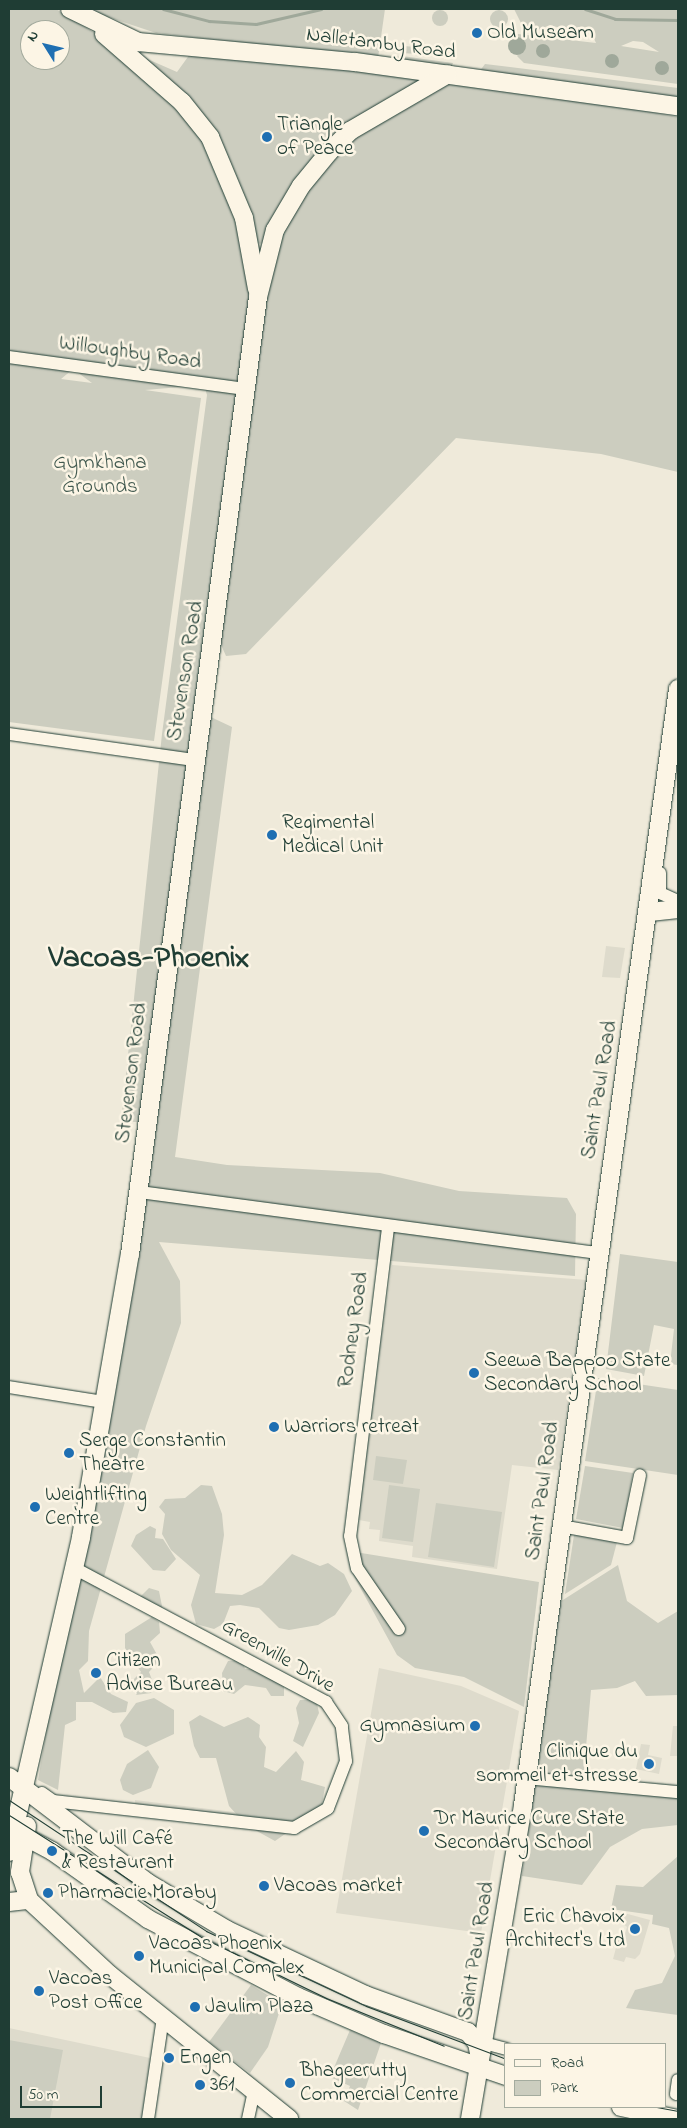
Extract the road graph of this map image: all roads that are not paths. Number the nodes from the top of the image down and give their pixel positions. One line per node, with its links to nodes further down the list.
1 (77, 13): 2 (street, Nalletamby Road); 6 (street, Stevenson Road)
2 (448, 74): 3 (street, Nalletamby Road); 6 (street, Stevenson Road)
3 (605, 96): 4 (street, Nalletamby Road); 5 (street)
4 (678, 106)
5 (678, 112)
6 (258, 297): 8 (street, Stevenson Road)
7 (9, 357): 8 (street, Willoughby Road)
8 (245, 389): 11 (street, Stevenson Road)
9 (678, 689): 12 (street, Saint Paul Road)
10 (9, 734): 11 (street)
11 (195, 760): 16 (street, Stevenson Road)
12 (661, 826): 13 (street); 15 (street, Saint Paul Road)
13 (678, 900)
14 (678, 909): 15 (street)
15 (650, 912): 18 (street, Saint Paul Road)
16 (140, 1192): 17 (street); 20 (street, Stevenson Road)
17 (388, 1228): 18 (street); 24 (street, Rodney Road)
18 (598, 1253): 22 (street, Saint Paul Road)
19 (9, 1387): 20 (street)
20 (104, 1402): 23 (street, Stevenson Road)
21 (640, 1475): 22 (street)
22 (561, 1526): 26 (street, Saint Paul Road)
23 (74, 1568): 27 (street, Stevenson Road); 27 (street, Greenville Drive)
24 (399, 1629)
25 (9, 1777): 27 (street)
26 (526, 1778): 28 (street); 35 (street, Saint Paul Road)
27 (28, 1789): 29 (street, Stevenson Road); 36 (street)
28 (678, 1792)
29 (16, 1832): 30 (street); 31 (street, Stevenson Road)
30 (52, 1851): 31 (street); 39 (street)
31 (15, 1858): 32 (street)
32 (29, 1900): 33 (street); 34 (street)
33 (9, 1902)
34 (163, 2017): 42 (street); 45 (street)
35 (489, 2019): 36 (street); 37 (street, Saint Paul Road)
36 (468, 2032): 39 (street)
37 (484, 2043): 38 (street); 39 (street, Saint Paul Road)
38 (504, 2048)
39 (479, 2068): 40 (street); 48 (street, Saint Paul Road)
40 (504, 2075)
41 (678, 2080): 43 (street)
42 (254, 2091): 46 (street); 47 (street)
43 (673, 2093)
44 (626, 2108): 49 (street)
45 (148, 2119)
46 (248, 2119)
47 (289, 2119)
48 (470, 2119)
49 (678, 2119)

